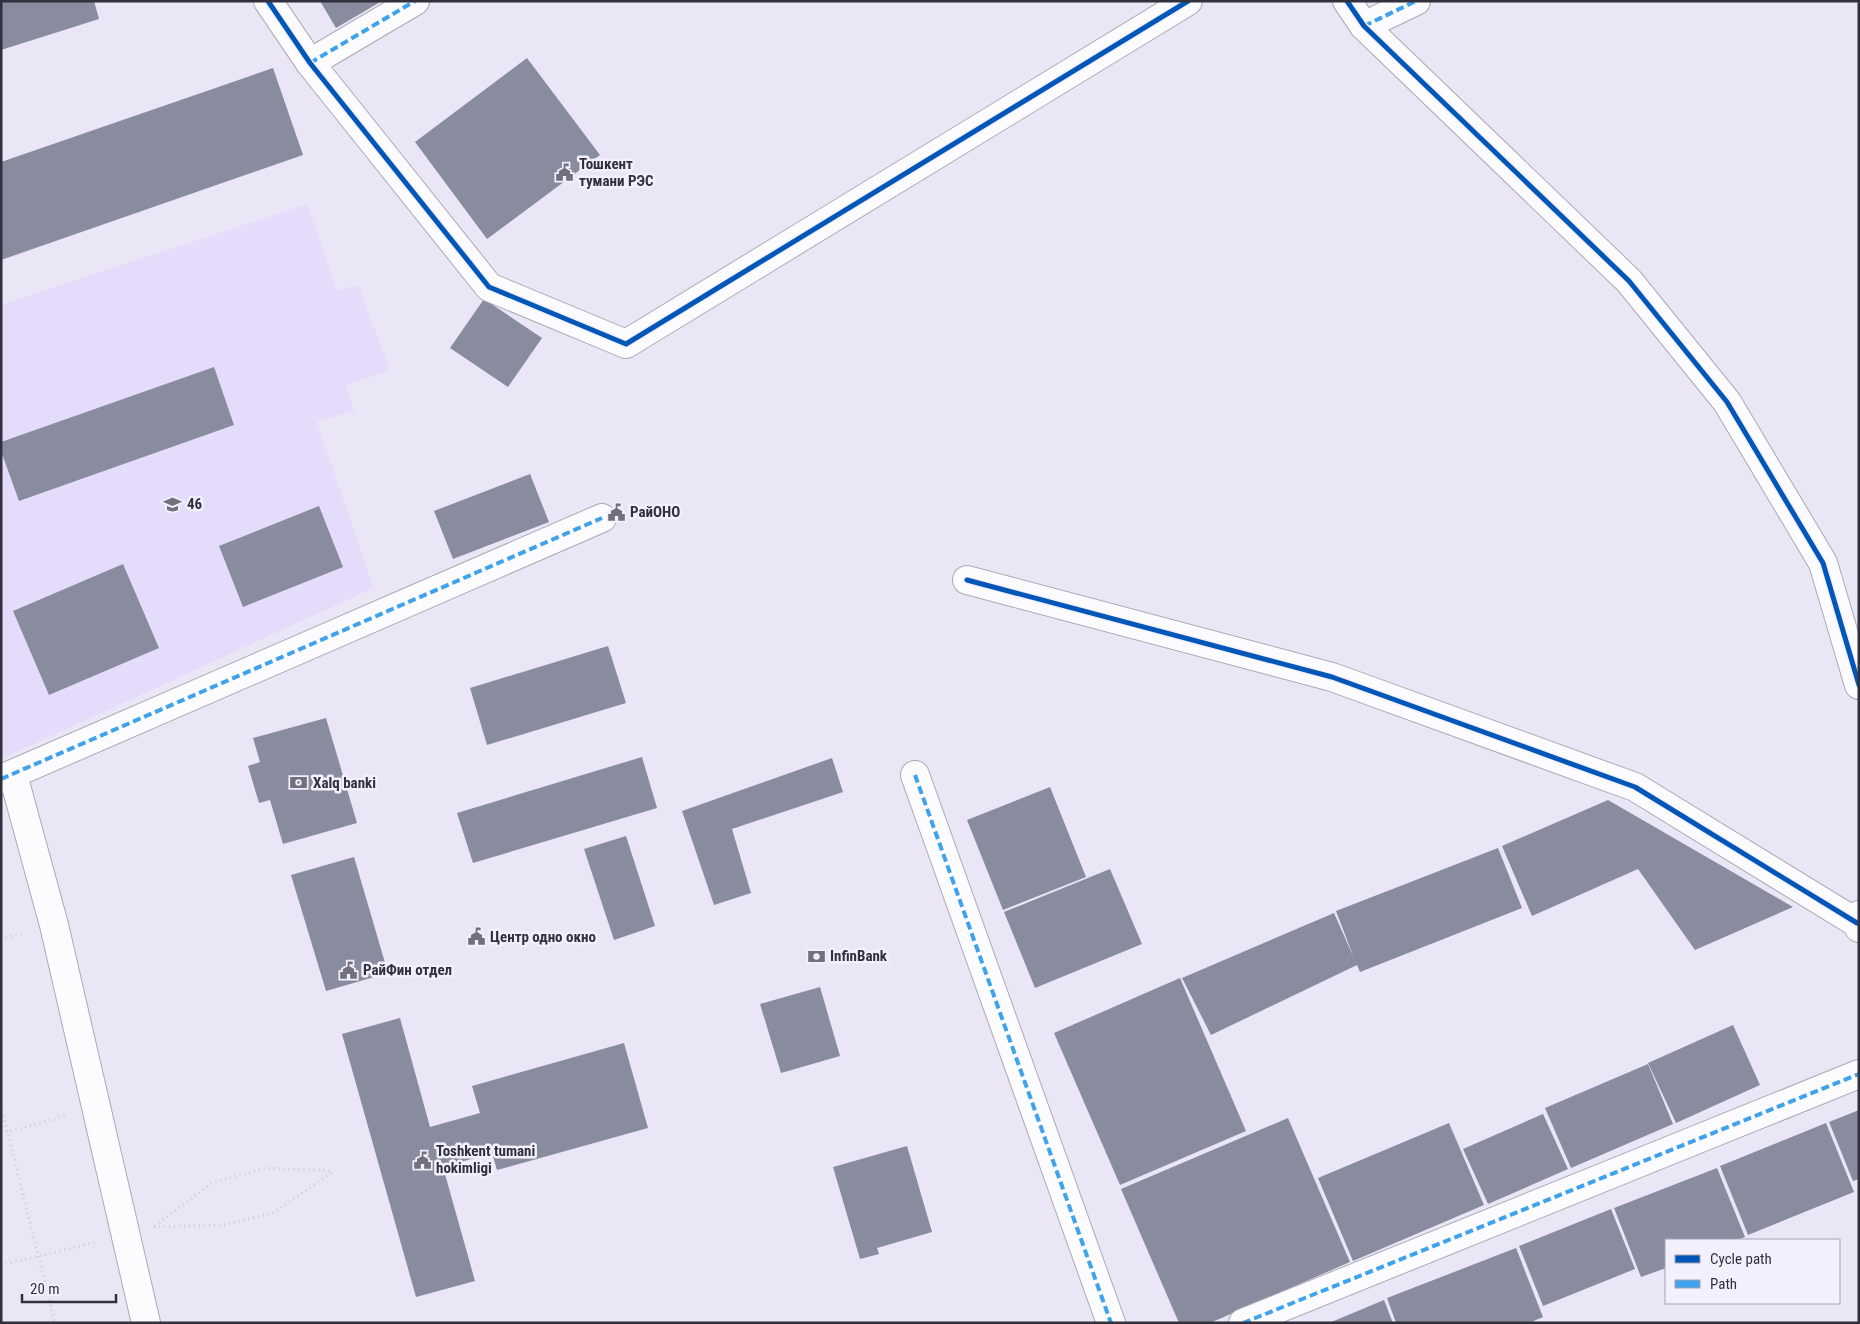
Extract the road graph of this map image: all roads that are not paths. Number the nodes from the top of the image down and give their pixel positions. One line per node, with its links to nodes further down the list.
1 (268, 1): 7 (street)
2 (415, 1): 7 (street)
3 (1188, 1): 7 (street)
4 (1347, 1): 6 (street)
5 (1416, 1): 6 (street)
6 (1364, 26): 10 (street)
7 (310, 63)
8 (602, 518): 12 (street)
9 (967, 580): 13 (street)
10 (1859, 685)
11 (915, 776): 16 (street)
12 (7, 777): 15 (street)
13 (1858, 922)
14 (1859, 1074): 17 (street)
15 (146, 1323)
16 (1111, 1323)
17 (1244, 1323)

